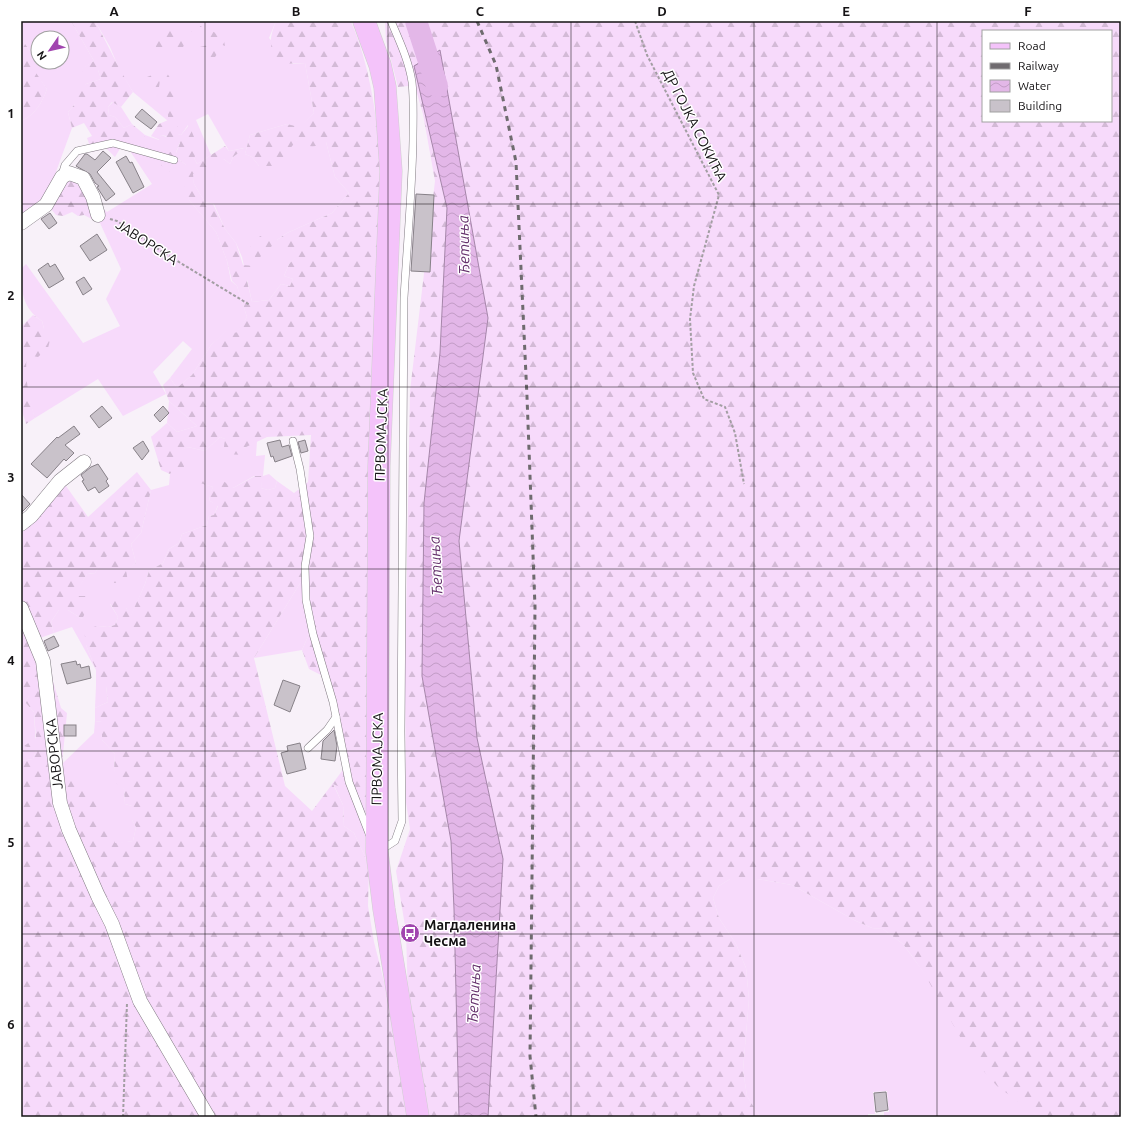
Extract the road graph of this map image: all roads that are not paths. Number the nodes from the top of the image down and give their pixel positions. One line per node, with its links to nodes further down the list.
1 (364, 21): 13 (main road, ПРВОМАЈСКА)
2 (391, 21): 13 (lane)
3 (174, 160): 4 (lane)
4 (62, 178): 5 (street, ЈАВОРСКА); 6 (street)
5 (98, 215)
6 (21, 224)
7 (293, 442): 11 (lane, ПРВОМАЈСКА)
8 (84, 462): 9 (street)
9 (21, 524)
10 (21, 608): 14 (street, ЈАВОРСКА)
11 (336, 717): 12 (lane); 13 (lane, ПРВОМАЈСКА)
12 (308, 748)
13 (377, 852): 15 (main road, ПРВОМАЈСКА)
14 (208, 1117)
15 (418, 1117)

